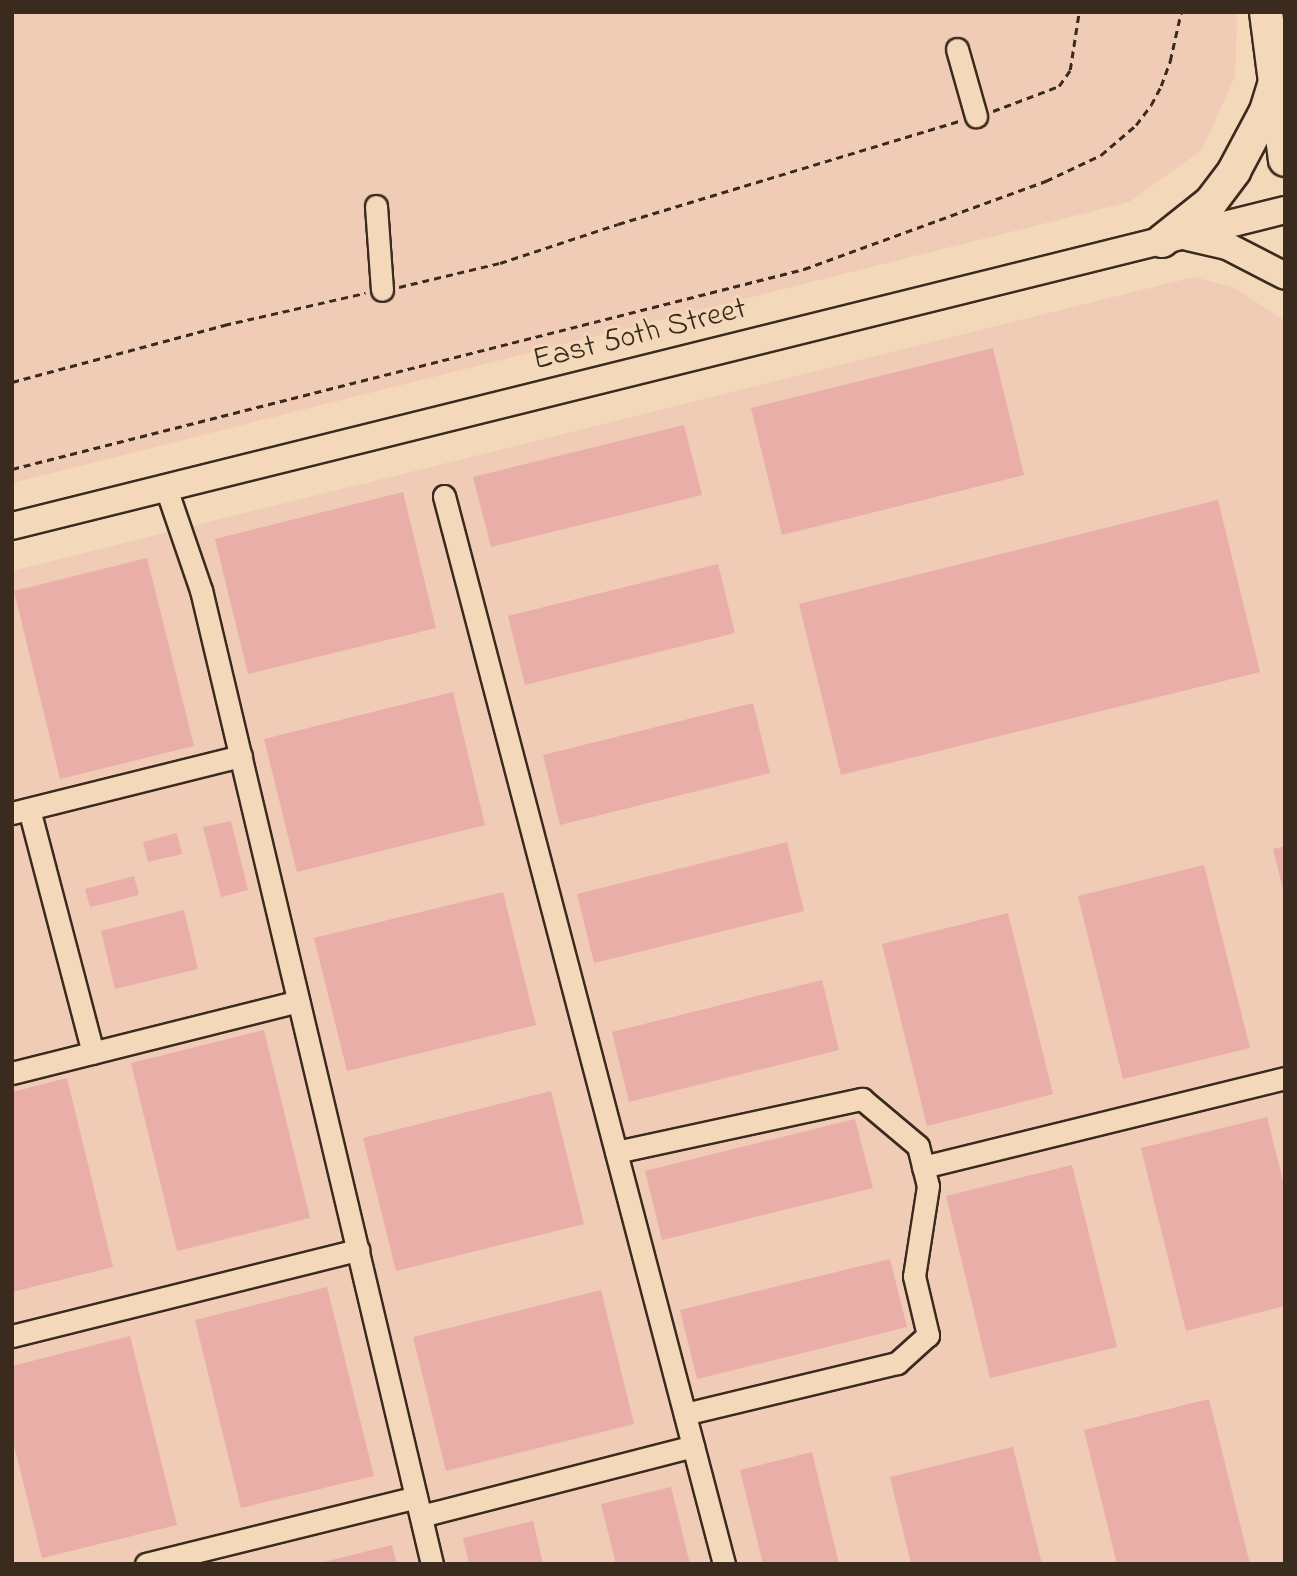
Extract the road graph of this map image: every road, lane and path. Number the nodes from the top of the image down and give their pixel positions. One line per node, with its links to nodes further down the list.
1 (1079, 12): 6 (path)
2 (1181, 12): 14 (path)
3 (1266, 12): 5 (highway)
4 (957, 49): 6 (lane)
5 (1275, 82): 7 (highway); 10 (highway)
6 (976, 116): 12 (path)
7 (1285, 160)
8 (376, 206): 12 (lane)
9 (1285, 210): 10 (main road, East 50th Street)
10 (1172, 238): 11 (main road); 15 (main road, East 50th Street)
11 (1285, 276)
12 (382, 290): 13 (path)
13 (12, 382)
14 (12, 469)
15 (166, 488): 17 (main road, East 50th Street); 18 (lane)
16 (444, 496): 24 (lane)
17 (12, 526)
18 (241, 756): 19 (lane); 20 (lane)
19 (21, 811): 21 (lane)
20 (299, 1001): 21 (lane); 26 (lane)
21 (93, 1053): 22 (lane)
22 (12, 1073)
23 (1285, 1078): 25 (lane)
24 (616, 1152): 25 (lane); 28 (lane)
25 (923, 1167): 28 (lane)
26 (358, 1250): 27 (lane); 30 (lane)
27 (12, 1336)
28 (685, 1414): 29 (lane)
29 (693, 1446): 30 (lane); 33 (lane)
30 (419, 1506): 31 (lane); 32 (lane)
31 (146, 1564)
32 (432, 1564)
33 (724, 1564)

